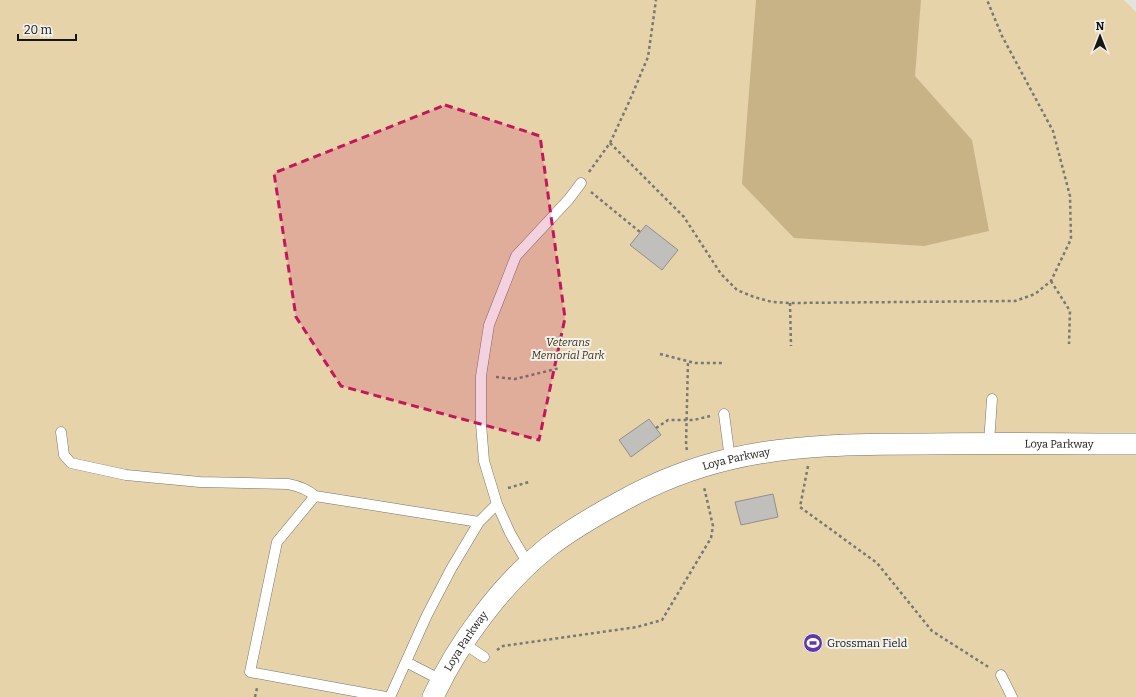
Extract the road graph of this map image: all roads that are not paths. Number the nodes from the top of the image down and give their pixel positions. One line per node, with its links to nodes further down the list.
1 (581, 183): 9 (lane)
2 (992, 399): 5 (lane)
3 (724, 414): 7 (lane)
4 (62, 432): 8 (lane)
5 (989, 443): 6 (street, Loya Parkway); 7 (street, Loya Parkway)
6 (1136, 444)
7 (730, 459): 11 (street, Loya Parkway)
8 (315, 496): 10 (lane); 17 (lane)
9 (497, 504): 10 (lane); 11 (lane)
10 (479, 522): 14 (lane)
11 (528, 564): 12 (street, Loya Parkway)
12 (463, 644): 13 (lane); 16 (street, Loya Parkway)
13 (484, 657)
14 (406, 662): 16 (lane); 18 (lane)
15 (1000, 675): 19 (lane)
16 (437, 689)
17 (386, 697)
18 (390, 697)
19 (1012, 697)

